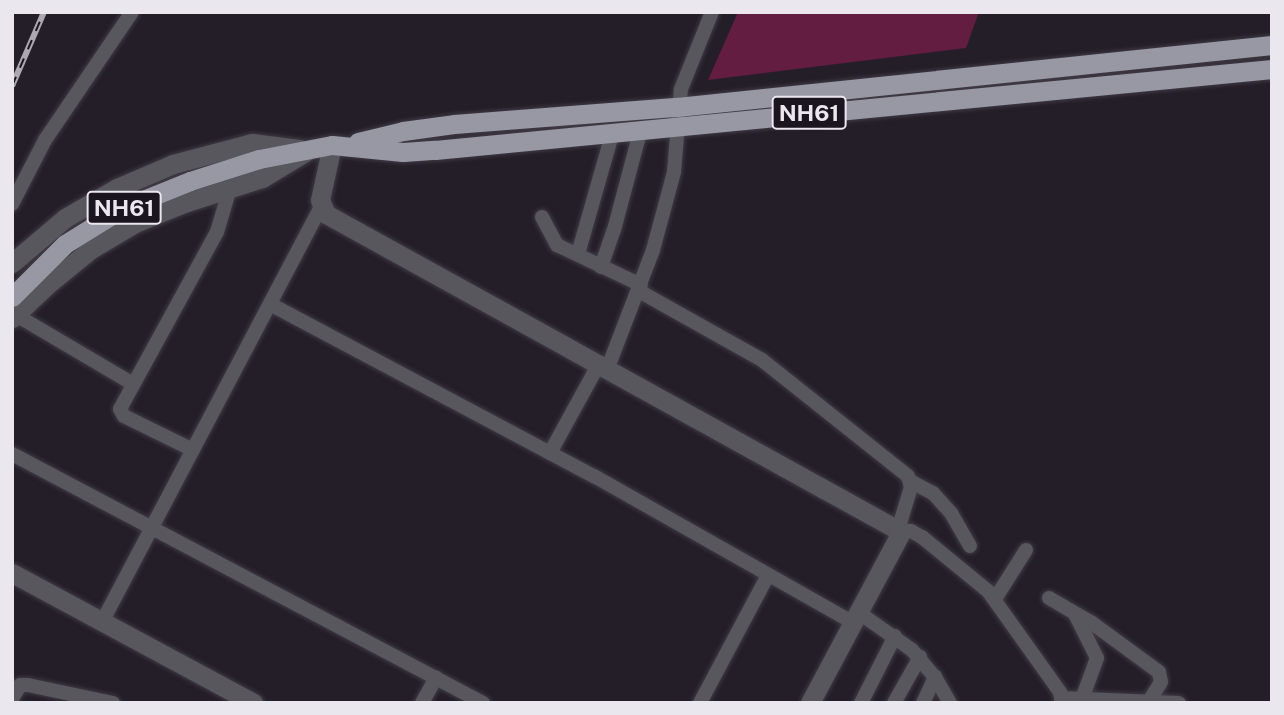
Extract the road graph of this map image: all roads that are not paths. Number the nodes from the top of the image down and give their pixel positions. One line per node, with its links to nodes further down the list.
1 (132, 12): 12 (street)
2 (712, 12): 5 (street)
3 (1272, 45): 5 (highway, NH61)
4 (1272, 69): 6 (highway, NH61)
5 (677, 107): 6 (street); 9 (highway, NH61)
6 (678, 129): 7 (highway, NH61); 18 (street)
7 (640, 132): 8 (highway, NH61); 17 (street)
8 (612, 135): 9 (highway, NH61); 15 (street)
9 (339, 145): 10 (highway, NH61); 13 (street)
10 (308, 150): 11 (street); 16 (street); 20 (highway, NH61)
11 (230, 188): 20 (street); 22 (street)
12 (12, 204)
13 (321, 207): 19 (street); 21 (street)
14 (542, 218): 15 (street)
15 (578, 254): 17 (street)
16 (12, 263)
17 (601, 267): 18 (street)
18 (640, 288): 21 (street); 26 (street)
19 (270, 304): 23 (street); 24 (street)
20 (13, 310): 22 (street)
21 (603, 367): 24 (street); 28 (street)
22 (133, 384): 23 (street)
23 (193, 450): 27 (street)
24 (550, 453): 32 (street)
25 (12, 454): 27 (street)
26 (910, 481): 28 (street); 29 (street)
27 (153, 527): 37 (street); 41 (street)
28 (898, 530): 34 (street); 36 (street)
29 (970, 546)
30 (1026, 550): 34 (street)
31 (12, 573): 37 (street)
32 (768, 575): 36 (street); 50 (street)
33 (1049, 598): 35 (street)
34 (995, 599): 44 (street)
35 (1074, 612): 43 (street); 45 (street)
36 (855, 617): 38 (street); 51 (street)
37 (102, 622): 46 (street)
38 (895, 636): 39 (street); 52 (street)
39 (919, 657): 40 (street); 53 (street)
40 (935, 677): 54 (street); 55 (street)
41 (436, 678): 48 (street); 49 (street)
42 (12, 699): 47 (street)
43 (1082, 699): 44 (street); 45 (street)
44 (1062, 700)
45 (1149, 701): 56 (street)
46 (251, 702)
47 (113, 703)
48 (422, 703)
49 (483, 703)
50 (700, 703)
51 (810, 703)
52 (860, 703)
53 (894, 703)
54 (923, 703)
55 (950, 703)
56 (1179, 703)

